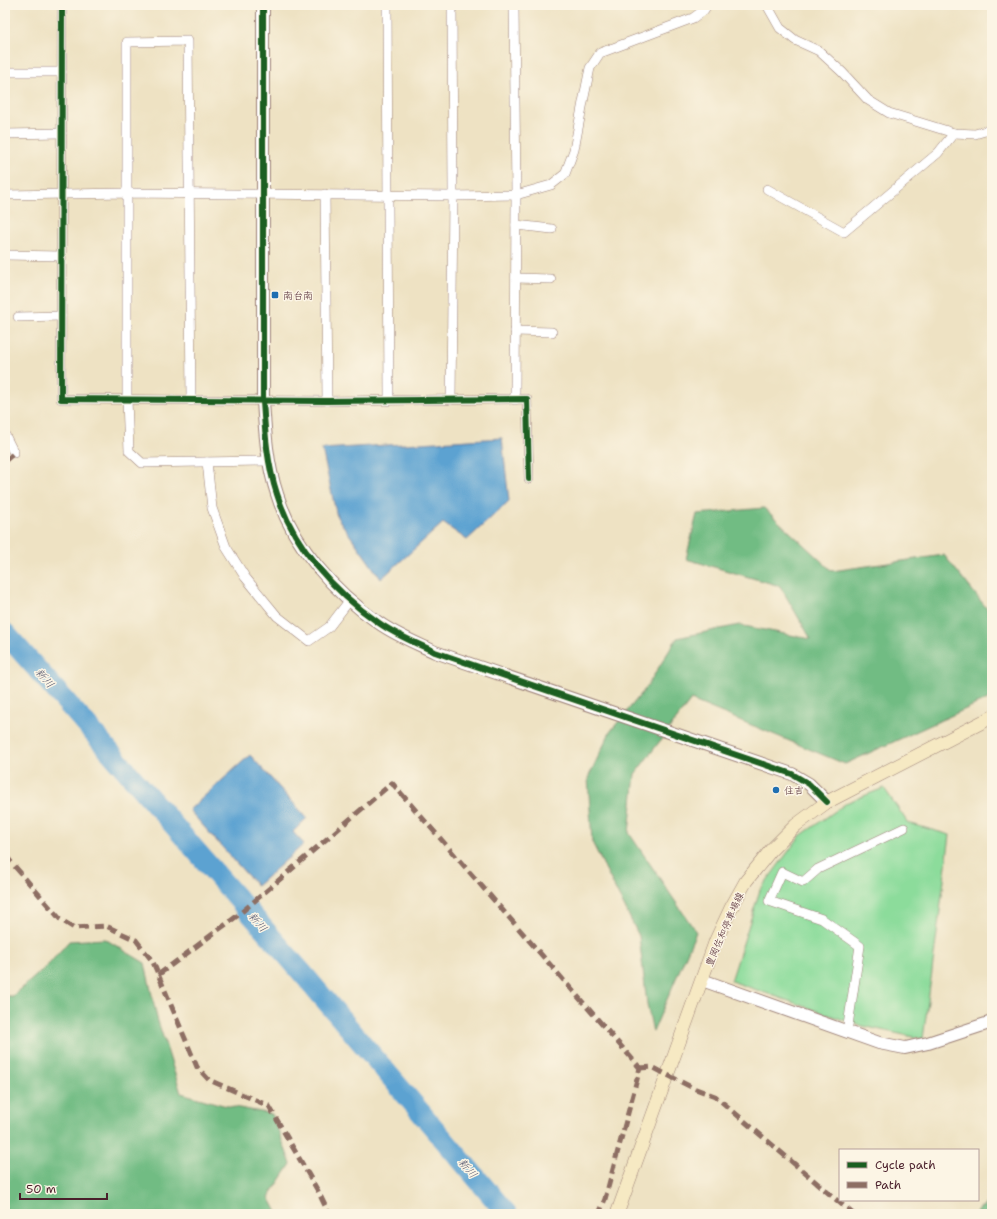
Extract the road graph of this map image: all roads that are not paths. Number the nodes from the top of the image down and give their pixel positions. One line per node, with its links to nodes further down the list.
1 (62, 5): 9 (street)
2 (263, 5): 18 (street)
3 (387, 5): 21 (street)
4 (452, 5): 23 (street)
5 (514, 5): 22 (street)
6 (707, 5): 22 (street)
7 (767, 5): 12 (street)
8 (5, 72): 9 (street)
9 (62, 72): 11 (street)
10 (992, 129): 12 (street)
11 (62, 133): 13 (street); 16 (street)
12 (954, 133): 14 (street)
13 (5, 134)
14 (767, 189)
15 (127, 193): 16 (street); 17 (street); 17 (street); 34 (street)
16 (62, 194): 20 (street); 27 (street)
17 (189, 194): 18 (street); 38 (street)
18 (263, 194): 19 (street); 39 (street)
19 (325, 194): 21 (street); 40 (street)
20 (5, 195)
21 (388, 195): 23 (street); 35 (street)
22 (516, 195): 23 (street); 24 (street)
23 (453, 196): 36 (street)
24 (516, 225): 25 (street); 28 (street)
25 (552, 228)
26 (5, 255): 27 (street)
27 (61, 256): 30 (street)
28 (516, 278): 29 (street); 32 (street)
29 (551, 279)
30 (61, 316): 31 (street); 34 (street)
31 (18, 317)
32 (515, 331): 33 (street); 37 (street)
33 (552, 332)
34 (127, 400): 38 (street); 44 (street)
35 (389, 400): 36 (street); 40 (street)
36 (451, 400): 37 (street)
37 (515, 400): 45 (street)
38 (191, 401): 39 (street)
39 (263, 401): 40 (street); 43 (street)
40 (327, 401)
41 (5, 435): 42 (street)
42 (14, 453)
43 (268, 461): 44 (street); 46 (street)
44 (207, 462): 46 (street)
45 (529, 479)
46 (349, 601): 48 (street)
47 (992, 717): 48 (main road, 豊岡佐和停車場線)
48 (827, 802): 50 (main road, 豊岡佐和停車場線)
49 (904, 828): 52 (street)
50 (702, 980): 52 (street); 53 (main road, 豊岡佐和停車場線)
51 (992, 1022): 52 (street)
52 (847, 1032)
53 (617, 1214)

